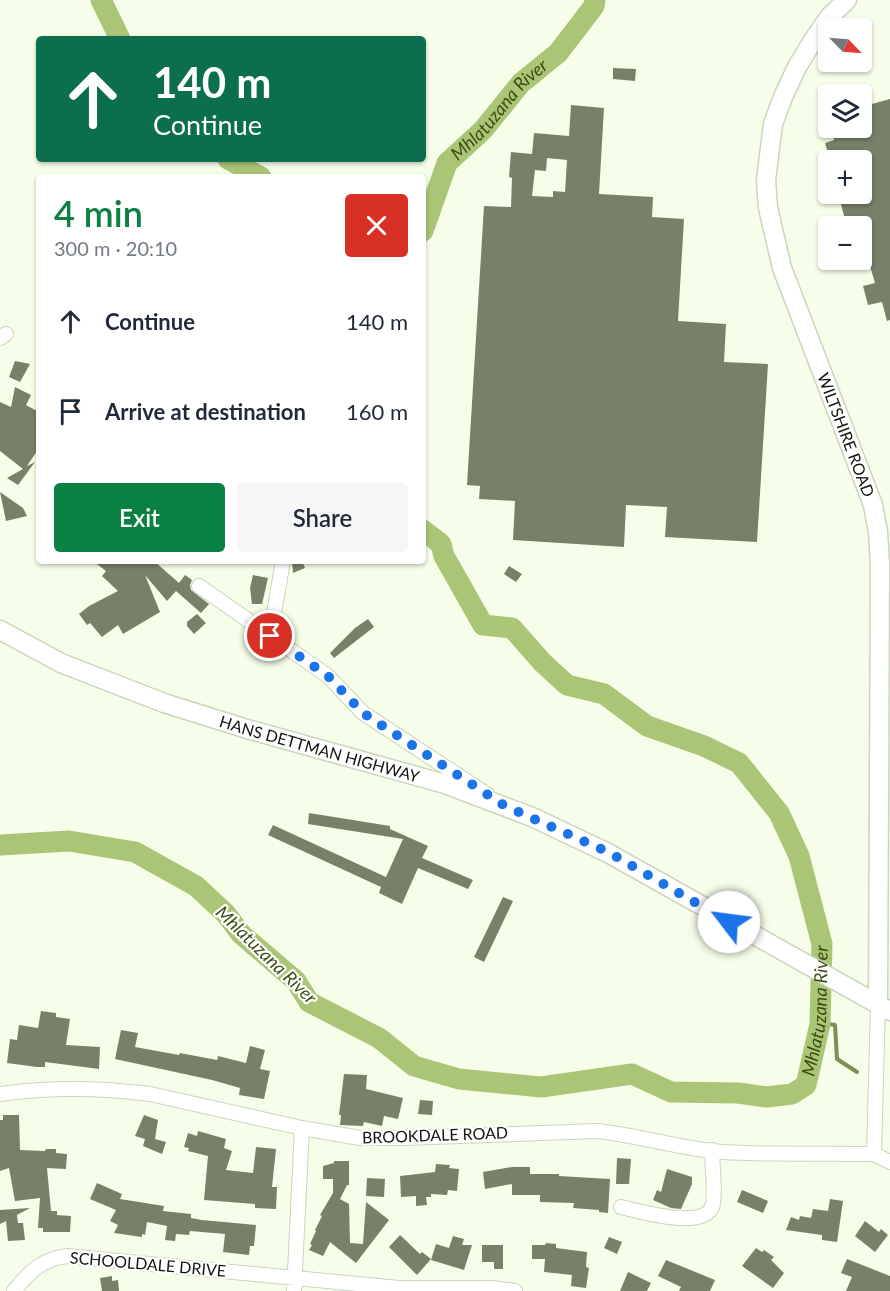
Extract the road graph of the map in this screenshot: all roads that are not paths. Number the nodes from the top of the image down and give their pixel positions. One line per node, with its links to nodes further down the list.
1 (847, 0): 7 (street, WILTSHIRE ROAD)
2 (282, 564): 5 (street)
3 (199, 586): 5 (street)
4 (0, 630): 6 (street, HANS DETTMAN HIGHWAY)
5 (270, 636): 6 (street)
6 (505, 806): 7 (street, HANS DETTMAN HIGHWAY)
7 (884, 1007): 11 (street, WILTSHIRE ROAD)
8 (0, 1094): 9 (street, BROOKDALE ROAD)
9 (302, 1128): 10 (street, BROOKDALE ROAD); 14 (street)
10 (712, 1150): 11 (street, BROOKDALE ROAD); 13 (street)
11 (874, 1154): 12 (street)
12 (890, 1162)
13 (621, 1207)
14 (294, 1285): 15 (street, SCHOOLDALE DRIVE); 16 (street, SCHOOLDALE DRIVE)
15 (14, 1291)
16 (515, 1291)

